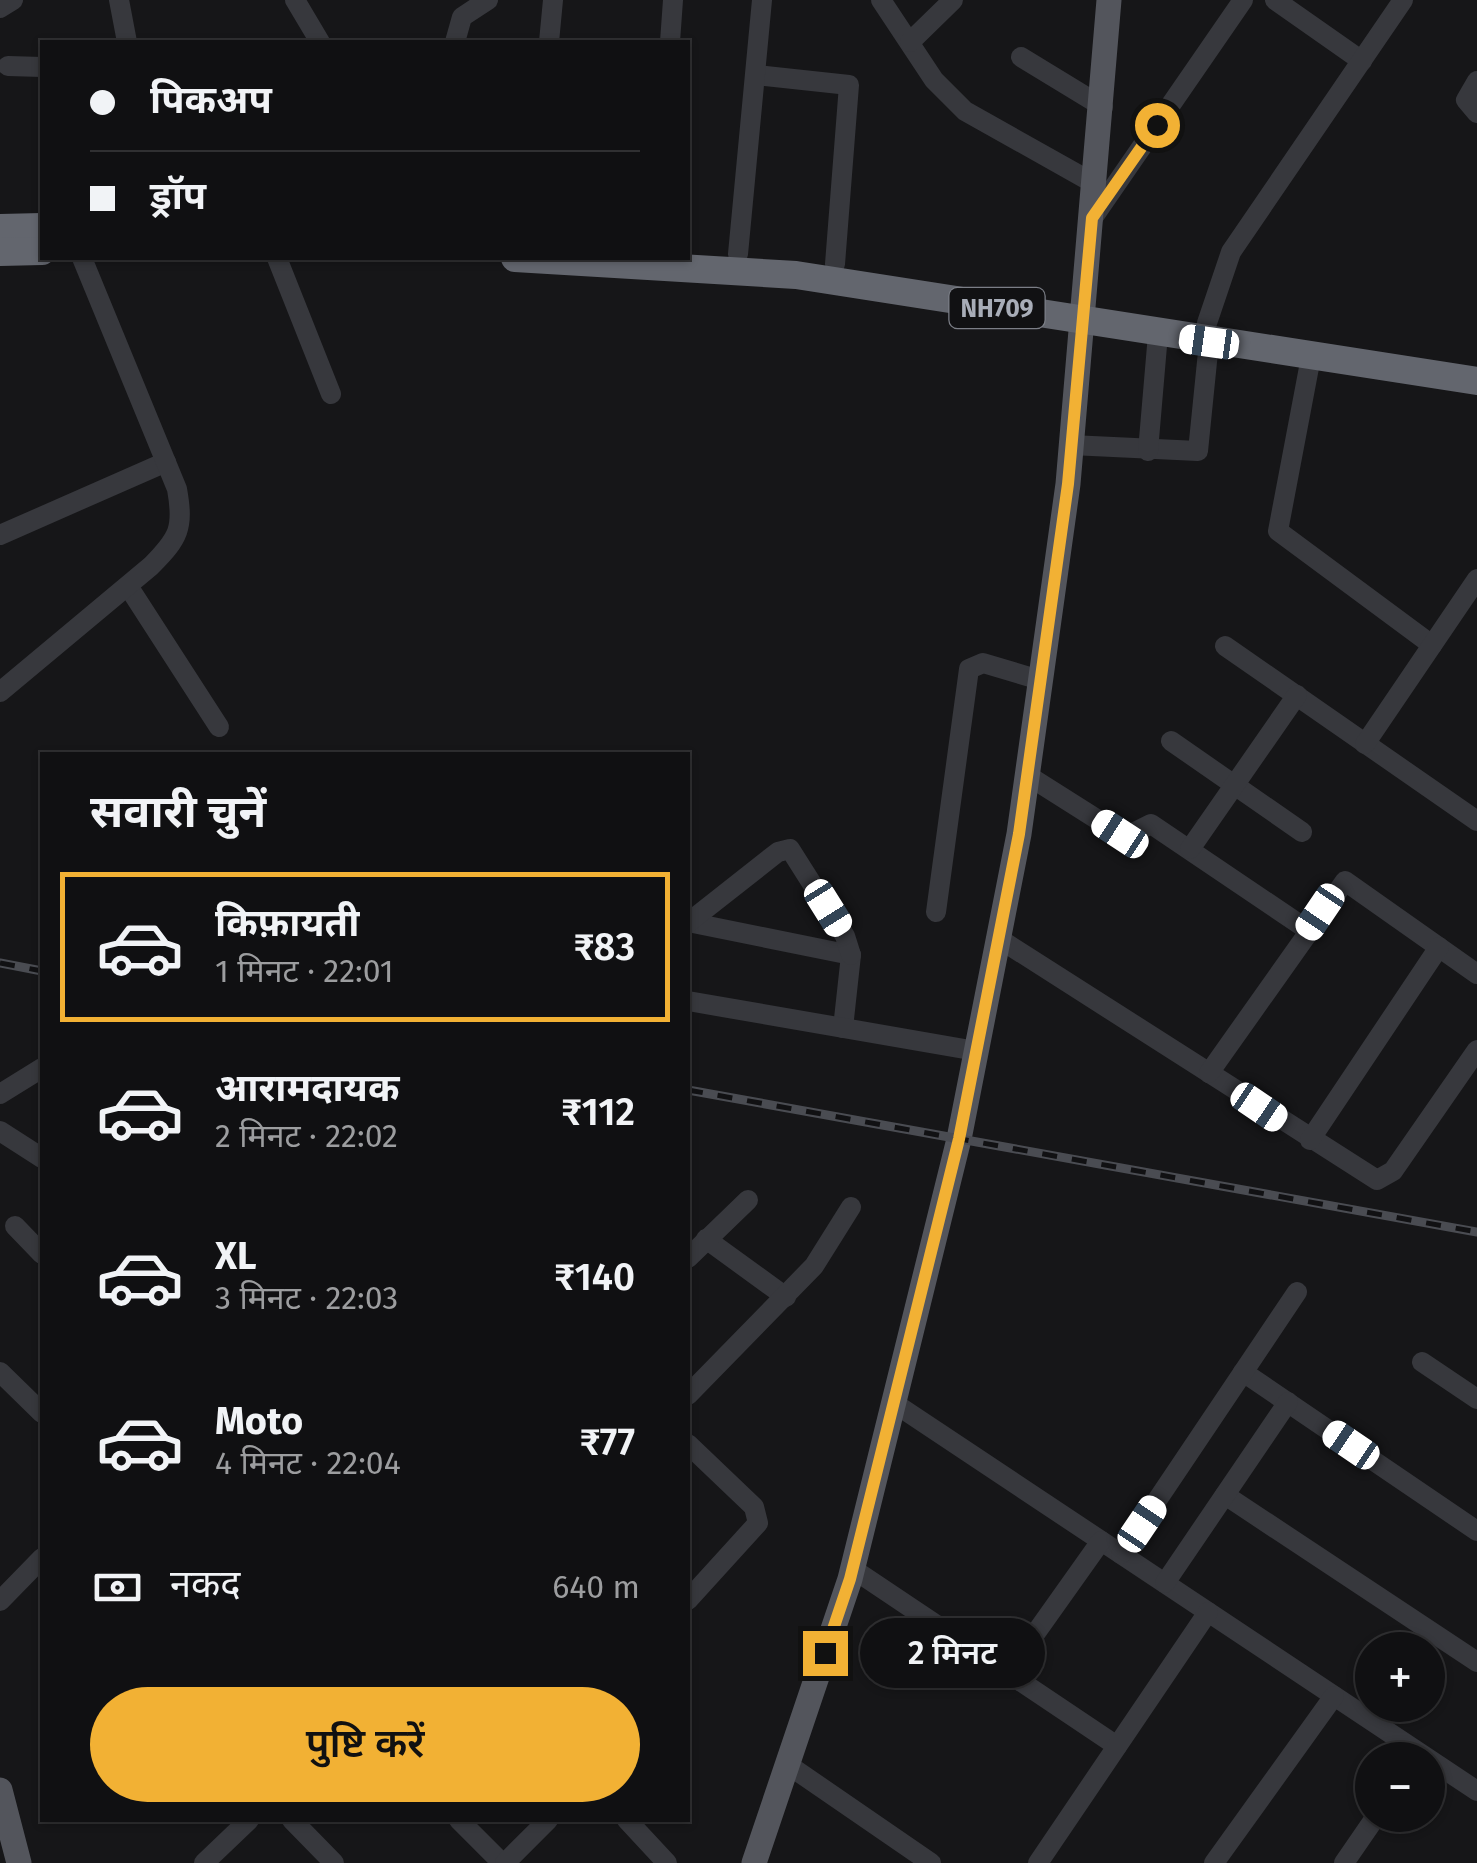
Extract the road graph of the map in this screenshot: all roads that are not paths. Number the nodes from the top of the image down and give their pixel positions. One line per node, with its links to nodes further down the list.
1 (12, 0): 14 (street)
2 (119, 0): 15 (street)
3 (295, 0): 16 (street)
4 (488, 0): 17 (street)
5 (553, 0): 18 (street)
6 (673, 0): 19 (street)
7 (762, 0): 25 (street)
8 (881, 0): 20 (street)
9 (953, 0): 20 (street)
10 (1109, 0): 27 (main road)
11 (1243, 0): 31 (street)
12 (1275, 0): 22 (street)
13 (1403, 0): 22 (street)
14 (0, 8)
15 (127, 40)
16 (319, 40)
17 (456, 40)
18 (549, 40)
19 (670, 40)
20 (910, 42): 29 (street)
21 (1021, 57): 27 (street)
22 (1362, 61): 42 (street)
23 (8, 66): 24 (street)
24 (40, 67)
25 (756, 74): 36 (street); 40 (street)
26 (1477, 81): 28 (street)
27 (1103, 107): 29 (main road)
28 (1477, 113)
29 (1096, 184): 31 (main road)
30 (0, 218): 33 (street)
31 (1092, 218): 41 (main road)
32 (0, 228): 33 (highway)
33 (39, 235): 35 (highway)
34 (690, 250): 36 (highway, NH709)
35 (0, 252)
36 (738, 254): 40 (highway, NH709)
37 (83, 260): 50 (street)
38 (277, 260): 47 (street)
39 (548, 260): 41 (highway, NH709)
40 (835, 264): 41 (highway, NH709)
41 (1084, 314): 42 (highway, NH709); 43 (highway, NH709); 48 (main road)
42 (1208, 332): 43 (highway, NH709); 44 (highway, NH709); 45 (highway, NH709); 49 (street)
43 (1158, 334): 49 (street)
44 (1312, 357): 46 (highway, NH709); 54 (street)
45 (1477, 362)
46 (1477, 381)
47 (331, 394)
48 (1071, 445): 49 (street); 56 (main road)
49 (1148, 451)
50 (166, 462): 51 (street); 53 (street)
51 (0, 536)
52 (1477, 579): 54 (street)
53 (128, 586): 57 (street); 59 (street)
54 (1432, 644): 61 (street)
55 (1226, 646): 58 (street)
56 (1040, 680): 62 (main road); 67 (street)
57 (2, 688)
58 (1297, 695): 61 (street); 63 (street)
59 (219, 727)
60 (1171, 741): 63 (street)
61 (1365, 744): 64 (street)
62 (1027, 776): 66 (street); 71 (main road)
63 (1234, 785): 65 (street); 66 (street)
64 (1477, 820)
65 (1302, 832)
66 (1190, 849): 70 (street)
67 (936, 912)
68 (690, 920): 73 (street)
69 (690, 922): 73 (street)
70 (1308, 930): 72 (street); 80 (street)
71 (998, 938): 78 (main road); 80 (street)
72 (1439, 947): 74 (street); 83 (street)
73 (852, 955): 76 (street)
74 (1477, 974)
75 (690, 1001): 76 (street)
76 (843, 1028): 78 (street)
77 (1477, 1050): 83 (street)
78 (976, 1051): 97 (main road)
79 (40, 1069): 81 (street)
80 (1209, 1074): 83 (street)
81 (1, 1091)
82 (0, 1131): 84 (street)
83 (1310, 1140)
84 (40, 1157)
85 (748, 1200): 88 (street)
86 (850, 1207): 91 (street)
87 (14, 1226): 89 (street)
88 (693, 1251): 91 (street)
89 (40, 1252)
90 (1296, 1292): 94 (street)
91 (786, 1297): 95 (street)
92 (1422, 1362): 96 (street)
93 (0, 1372): 99 (street)
94 (1243, 1372): 98 (street); 104 (street)
95 (690, 1393)
96 (1477, 1398)
97 (894, 1402): 103 (street); 106 (main road)
98 (1288, 1402): 101 (street); 102 (street)
99 (40, 1411)
100 (690, 1446): 108 (street)
101 (1225, 1496): 107 (street); 111 (street)
102 (1477, 1531)
103 (1102, 1541): 104 (street); 112 (street)
104 (1121, 1554): 107 (street)
105 (40, 1565): 109 (street)
106 (853, 1569): 112 (street); 116 (main road)
107 (1166, 1583): 110 (street)
108 (690, 1595)
109 (0, 1601)
110 (1208, 1612): 113 (street); 115 (street)
111 (1477, 1662)
112 (1008, 1672): 115 (street)
113 (1334, 1696): 114 (street); 134 (street)
114 (1398, 1742)
115 (1117, 1746): 133 (street)
116 (787, 1764): 131 (main road); 132 (street)
117 (1445, 1772): 119 (street)
118 (0, 1790): 126 (main road)
119 (1477, 1791)
120 (247, 1822): 127 (street)
121 (294, 1822): 128 (street)
122 (460, 1822): 129 (street)
123 (546, 1822): 129 (street)
124 (628, 1822): 130 (street)
125 (1365, 1832): 135 (street)
126 (19, 1863)
127 (204, 1863)
128 (334, 1863)
129 (503, 1863)
130 (668, 1863)
131 (754, 1863)
132 (931, 1863)
133 (1038, 1863)
134 (1214, 1863)
135 (1344, 1863)

